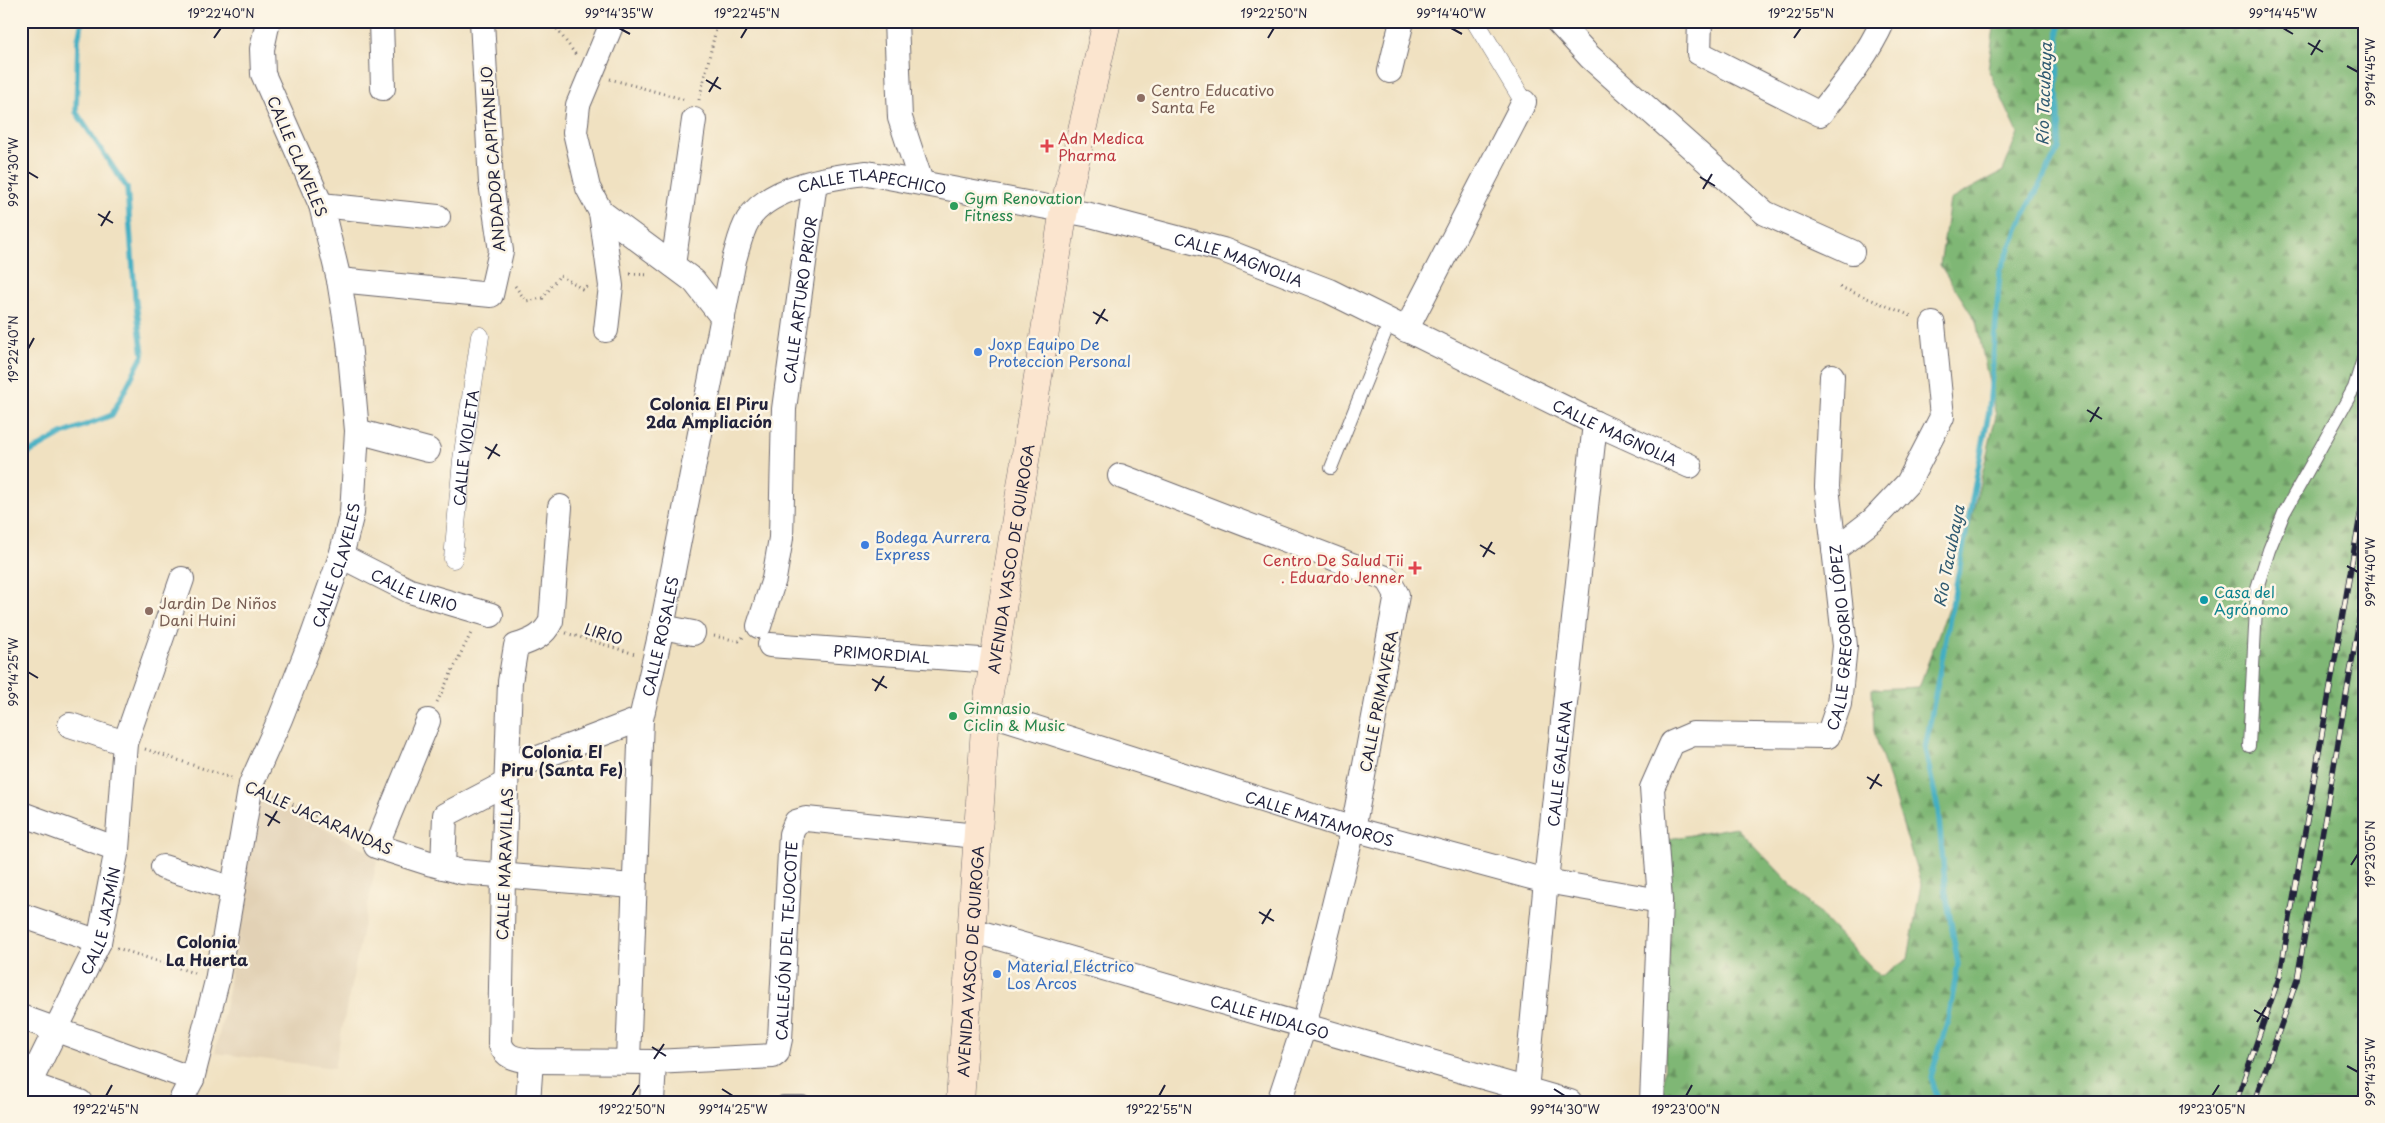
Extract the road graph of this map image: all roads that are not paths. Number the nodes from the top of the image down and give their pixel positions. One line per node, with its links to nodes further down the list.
1 (268, 21): 18 (street, CALLE CLAVELES)
2 (380, 21): 13 (street)
3 (482, 21): 25 (street, ANDADOR CAPITANEJO)
4 (613, 21): 20 (street)
5 (896, 21): 17 (street)
6 (1107, 21): 19 (main road, AVENIDA VASCO DE QUIROGA)
7 (1402, 21): 12 (street)
8 (1476, 21): 14 (street)
9 (1557, 21): 23 (street)
10 (1700, 21): 11 (street)
11 (1883, 21)
12 (1390, 71)
13 (383, 88)
14 (1524, 102): 28 (street)
15 (696, 112): 24 (street)
16 (815, 182): 17 (street, CALLE TLAPECHICO); 22 (street, CALLE TLAPECHICO); 47 (street, CALLE ARTURO PRIOR)
17 (921, 182): 19 (street, CALLE TLAPECHICO)
18 (321, 205): 21 (street); 25 (street, CALLE CLAVELES)
19 (1064, 209): 28 (street, CALLE MAGNOLIA); 48 (main road, AVENIDA VASCO DE QUIROGA)
20 (601, 212): 24 (street); 29 (street)
21 (438, 217)
22 (748, 220): 26 (street, CALLE ROSALES)
23 (1852, 252)
24 (663, 270): 26 (street)
25 (339, 280): 34 (street, CALLE CLAVELES)
26 (723, 318): 45 (street, CALLE ROSALES)
27 (1933, 324): 40 (street)
28 (1398, 326): 33 (street, CALLE MAGNOLIA); 37 (lane)
29 (606, 330)
30 (480, 336): 42 (street, CALLE VIOLETA)
31 (2364, 356): 54 (lane)
32 (1832, 376): 40 (street, CALLE GREGORIO LÓPEZ)
33 (1595, 423): 36 (street, CALLE MAGNOLIA); 63 (street, CALLE GALEANA)
34 (357, 431): 35 (street); 41 (street, CALLE CLAVELES)
35 (428, 450)
36 (1690, 466)
37 (1331, 468)
38 (1120, 476): 57 (street, CALLE PRIMAVERA)
39 (560, 507): 55 (street, CALLE MARAVILLAS)
40 (1834, 550): 66 (street, CALLE GREGORIO LÓPEZ)
41 (341, 556): 44 (street, CALLE LIRIO); 65 (street, CALLE CLAVELES)
42 (453, 559)
43 (182, 579): 53 (street, CALLE JAZMÍN)
44 (486, 614)
45 (662, 627): 46 (street); 50 (street, CALLE ROSALES)
46 (693, 633)
47 (764, 636): 48 (street, PRIMORDIAL)
48 (994, 661): 49 (main road, AVENIDA VASCO DE QUIROGA)
49 (986, 712): 57 (street, CALLE MATAMOROS); 58 (main road, AVENIDA VASCO DE QUIROGA)
50 (641, 719): 55 (street); 64 (street, CALLE ROSALES)
51 (428, 720): 61 (street, CALLE JACARANDAS)
52 (70, 725): 53 (street)
53 (125, 743): 59 (street, CALLE JAZMÍN)
54 (2249, 746)
55 (506, 776): 61 (street); 62 (street, CALLE MARAVILLAS)
56 (22, 814): 59 (street)
57 (1353, 829): 63 (street, CALLE MATAMOROS); 71 (street, CALLE PRIMAVERA)
58 (976, 836): 68 (main road, AVENIDA VASCO DE QUIROGA); 75 (street, CALLEJÓN DEL TEJOCOTE)
59 (117, 849): 69 (street, CALLE JAZMÍN)
60 (163, 867): 65 (street)
61 (443, 867): 62 (street, CALLE JACARANDAS)
62 (503, 876): 64 (street, CALLE JACARANDAS); 74 (street, CALLE MARAVILLAS)
63 (1546, 881): 66 (street, CALLE MATAMOROS); 78 (street, CALLE GALEANA)
64 (633, 886): 73 (street, CALLE ROSALES)
65 (233, 889): 76 (street, CALLE CLAVELES)
66 (1660, 901): 88 (street, CALLE GREGORIO LÓPEZ)
67 (21, 915): 69 (street)
68 (970, 930): 71 (street, CALLE HIDALGO); 85 (main road, AVENIDA VASCO DE QUIROGA)
69 (99, 942): 72 (street, CALLE JAZMÍN)
70 (21, 1017): 72 (street)
71 (1304, 1026): 78 (street, CALLE HIDALGO); 86 (street, CALLE PRIMAVERA)
72 (56, 1030): 76 (street); 77 (street, CALLE JAZMÍN)
73 (628, 1060): 74 (street, CALLEJÓN DEL TEJOCOTE); 75 (street, CALLEJÓN DEL TEJOCOTE)
74 (531, 1061): 81 (street)
75 (654, 1062): 82 (street)
76 (192, 1079): 80 (street, CALLE CLAVELES)
77 (25, 1089): 79 (street)
78 (1524, 1096): 87 (street, CALLE HIDALGO)
79 (80, 1102)
80 (180, 1102)
81 (528, 1102)
82 (652, 1102)
83 (783, 1102): 84 (lane)
84 (803, 1102)
85 (960, 1102)
86 (1279, 1102)
87 (1570, 1102)
88 (1652, 1102)

